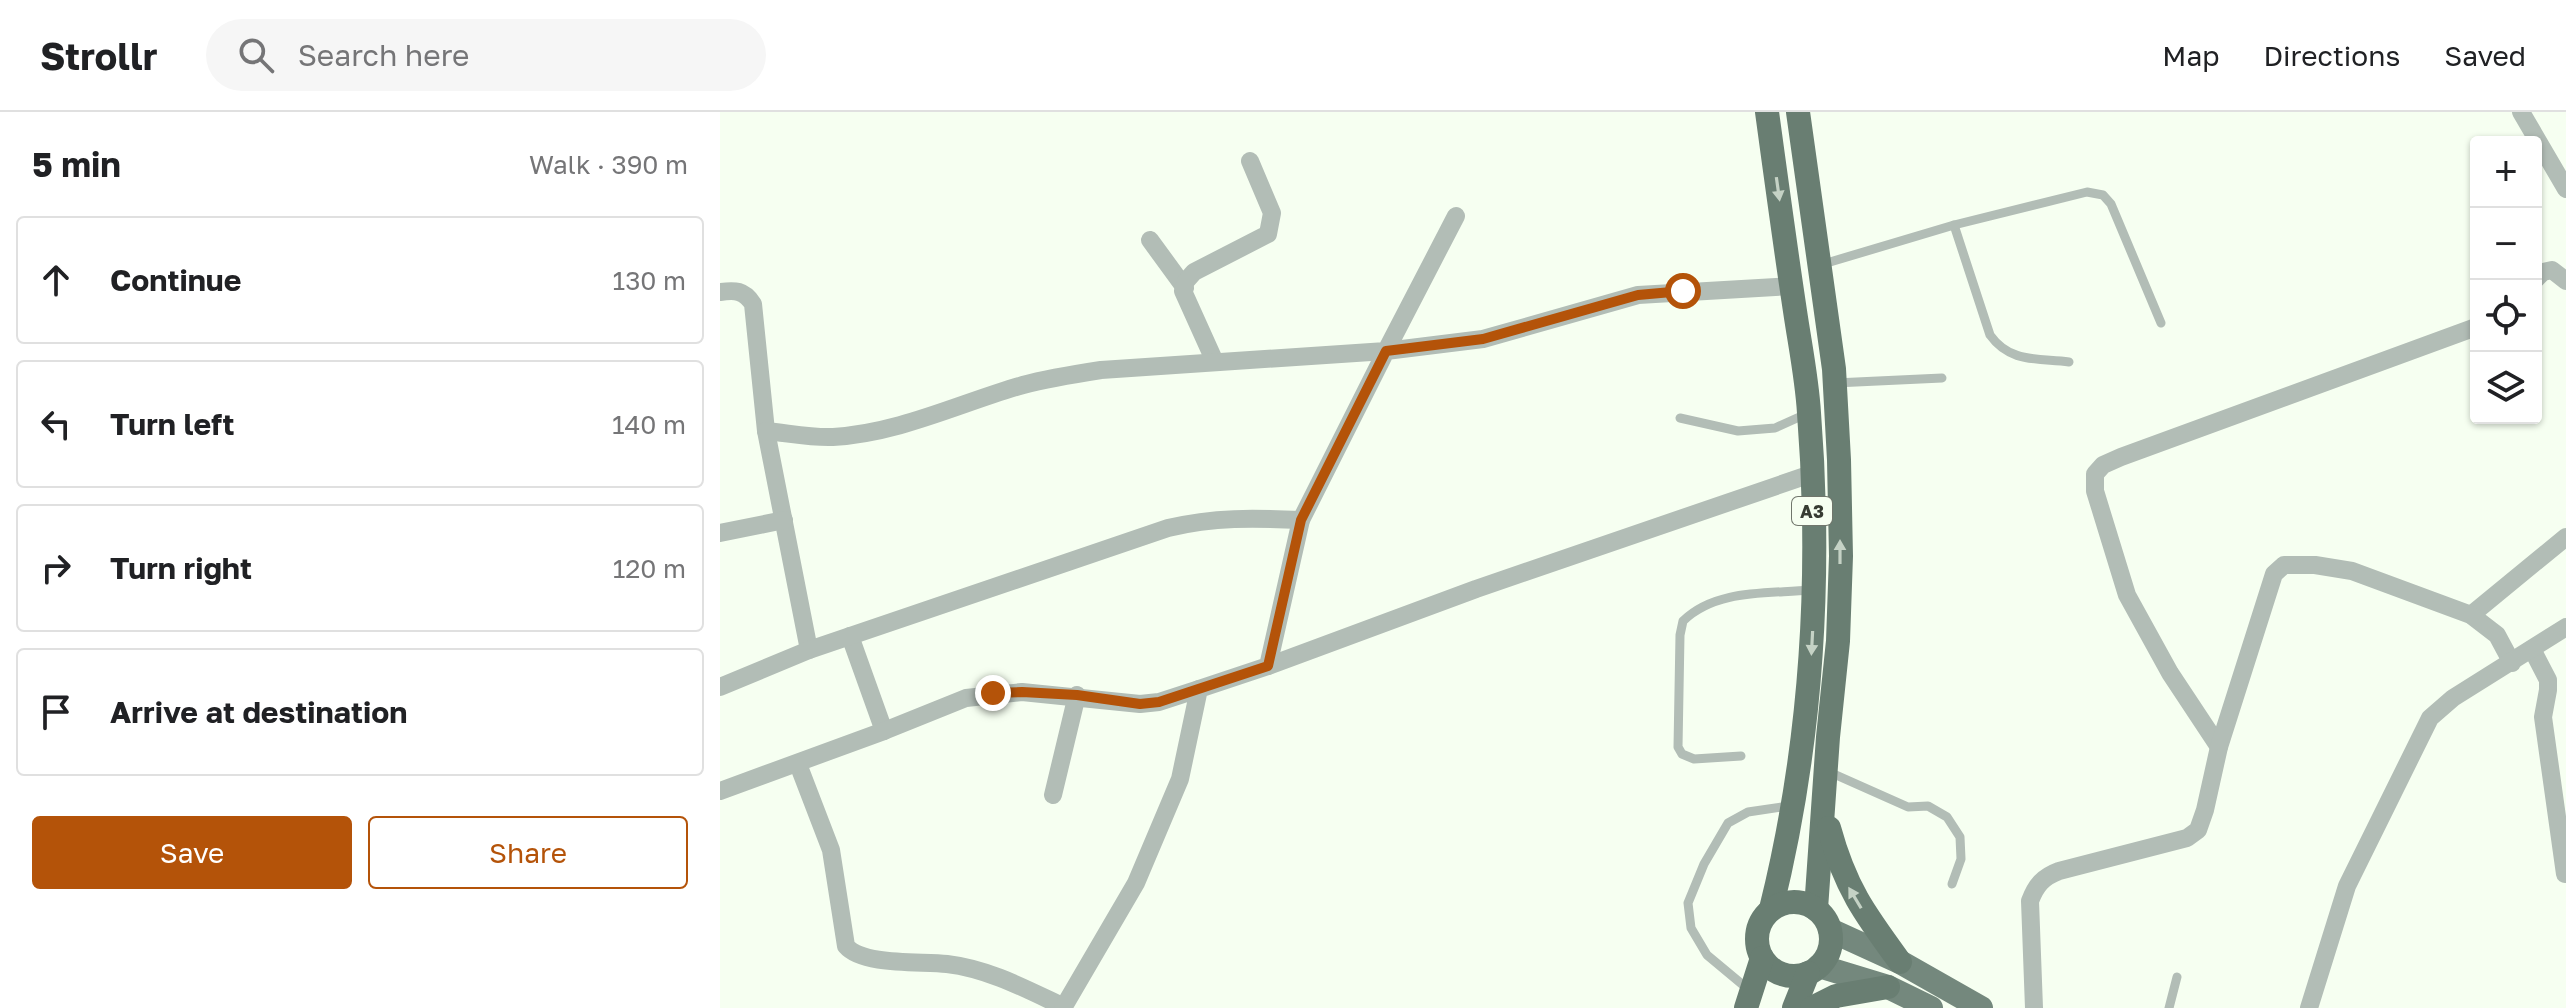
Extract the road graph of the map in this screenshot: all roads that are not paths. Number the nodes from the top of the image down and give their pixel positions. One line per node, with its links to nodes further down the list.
1 (1767, 112): 12 (highway, A3, one-way to 12)
2 (1798, 112): 10 (highway, A3)
3 (2521, 112): 5 (street)
4 (1250, 161): 13 (street)
5 (2566, 189)
6 (1456, 216): 17 (street)
7 (1954, 225): 10 (lane); 15 (lane); 19 (lane)
8 (1150, 240): 13 (street)
9 (2566, 256): 11 (street)
10 (1820, 265): 21 (highway, A3)
11 (2551, 277)
12 (1791, 286): 17 (street); 22 (highway, A3)
13 (1185, 288): 18 (street)
14 (720, 292): 24 (street)
15 (2161, 323)
16 (2470, 329): 42 (street)
17 (1386, 351): 18 (street); 27 (street)
18 (1215, 362): 24 (street)
19 (2069, 362)
20 (1942, 378): 21 (lane)
21 (1835, 383): 45 (highway, A3, one-way to 21)
22 (1809, 412): 23 (lane); 25 (highway, A3)
23 (1680, 418)
24 (766, 431): 26 (street)
25 (1811, 474): 30 (highway, A3); 37 (street)
26 (784, 520): 28 (street); 35 (street)
27 (1301, 520): 33 (street); 37 (street)
28 (720, 533)
29 (2566, 537): 31 (street)
30 (1813, 589): 43 (lane); 48 (highway, A3, one-way to 48)
31 (2471, 615): 36 (street); 42 (street)
32 (2566, 627): 34 (street)
33 (850, 636): 35 (street); 41 (street)
34 (2532, 649): 36 (street); 50 (street)
35 (809, 650): 38 (street)
36 (2512, 663): 68 (street)
37 (1268, 666): 39 (street)
38 (720, 687)
39 (1199, 689): 40 (street); 61 (street)
40 (1077, 695): 41 (street); 47 (street)
41 (884, 731): 44 (street)
42 (2219, 747): 66 (street)
43 (1741, 756)
44 (798, 764): 46 (street); 61 (street)
45 (1827, 771): 49 (highway, A3); 51 (lane)
46 (720, 791)
47 (1053, 795)
48 (1792, 805): 52 (highway, A3); 60 (lane)
49 (1825, 811): 53 (highway, A3); 56 (highway, one-way to 49)
50 (2565, 874)
51 (1952, 884)
52 (1771, 909): 53 (highway); 55 (highway)
53 (1816, 909): 54 (highway)
54 (1830, 930): 56 (main road); 57 (highway)
55 (1762, 958): 57 (highway); 60 (highway)
56 (1900, 962): 65 (main road)
57 (1814, 970): 59 (main road); 62 (highway)
58 (2177, 977): 67 (lane)
59 (1888, 987): 63 (highway); 64 (main road)
60 (1749, 1000)
61 (1063, 1007)
62 (1794, 1008)
63 (1812, 1008)
64 (1931, 1008)
65 (1981, 1008)
66 (2034, 1008)
67 (2169, 1008)
68 (2309, 1008)

